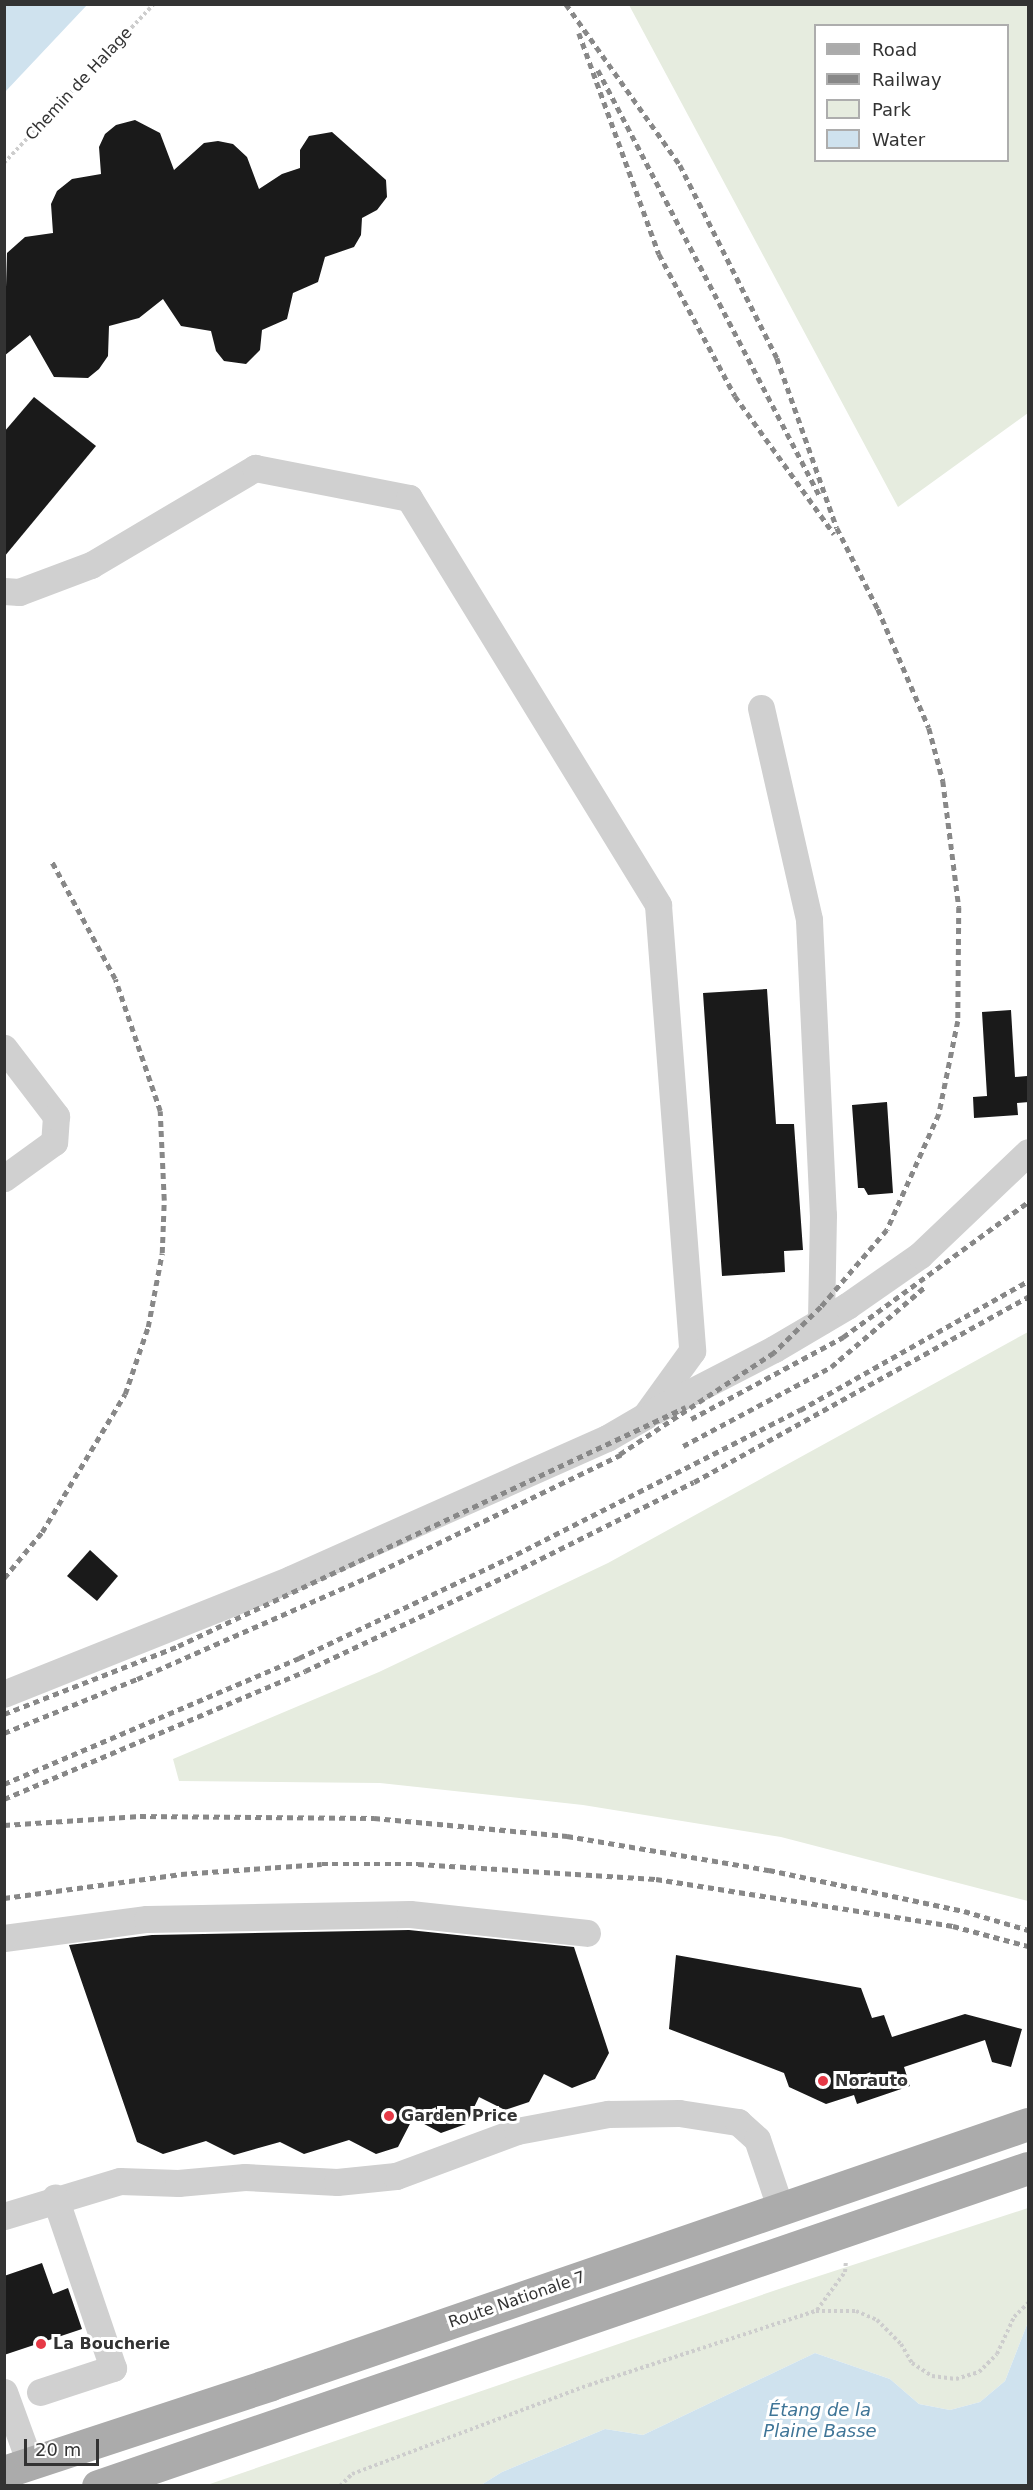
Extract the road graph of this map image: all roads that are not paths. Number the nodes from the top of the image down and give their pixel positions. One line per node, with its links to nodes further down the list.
1 (4, 591): 7 (street)
2 (761, 708): 6 (street)
3 (4, 1048): 5 (street)
4 (1029, 1152): 6 (street)
5 (4, 1178)
6 (821, 1321): 7 (street)
7 (645, 1416): 8 (street)
8 (4, 1694)
9 (587, 1933): 10 (street)
10 (4, 1938)
11 (1029, 2124): 14 (main road, Route Nationale 7)
12 (1029, 2168): 19 (main road)
13 (55, 2198): 14 (street); 15 (street); 17 (street)
14 (781, 2210): 18 (main road, Route Nationale 7)
15 (4, 2216)
16 (4, 2392): 18 (street)
17 (40, 2392)
18 (17, 2467)
19 (98, 2486)

